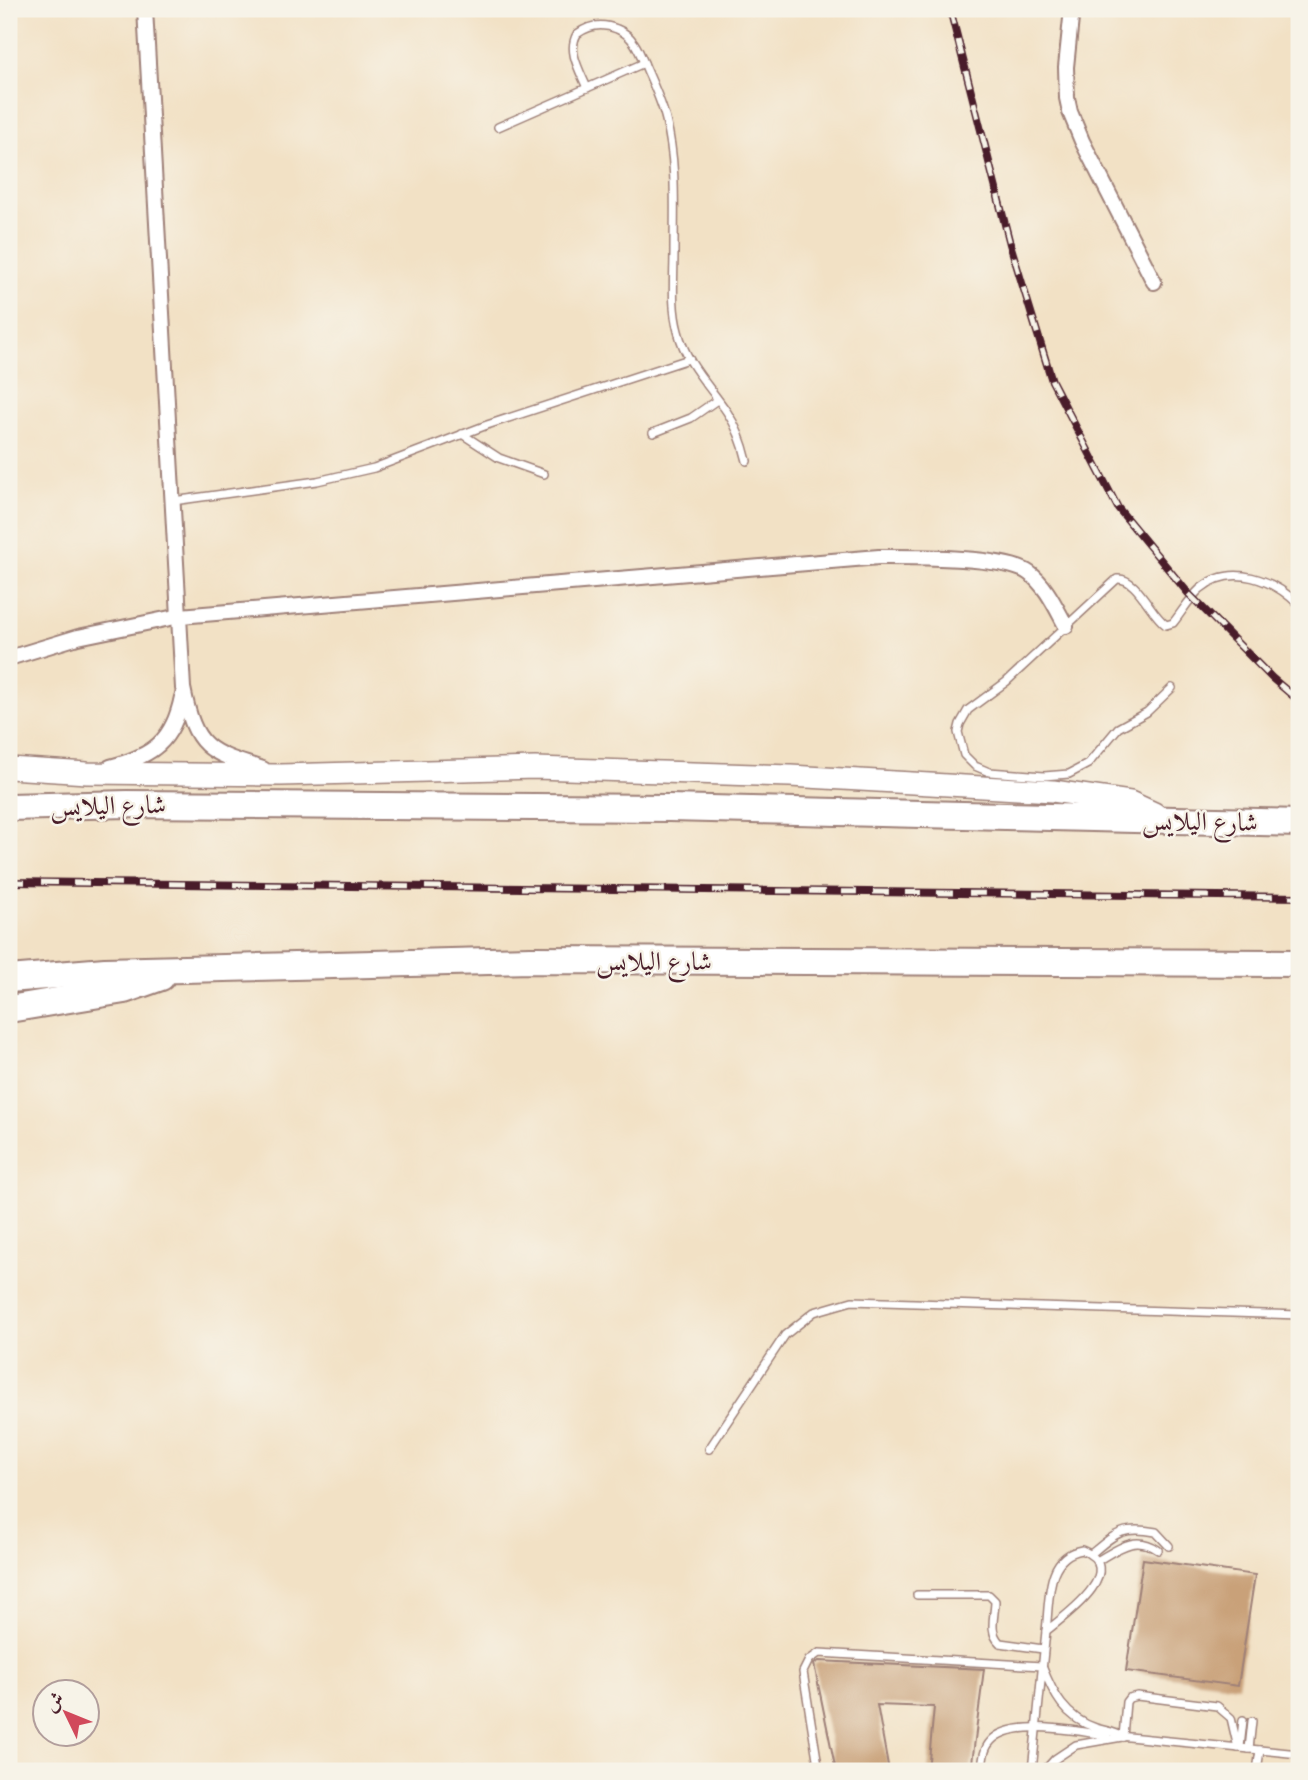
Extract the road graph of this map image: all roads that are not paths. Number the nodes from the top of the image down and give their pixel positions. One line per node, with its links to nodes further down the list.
1 (145, 9): 13 (street)
2 (1072, 9): 6 (street)
3 (644, 63): 4 (lane); 4 (lane); 7 (lane)
4 (587, 88): 5 (lane)
5 (498, 127)
6 (1154, 282)
7 (688, 359): 8 (lane); 10 (lane)
8 (718, 400): 9 (lane); 11 (lane)
9 (653, 433)
10 (462, 434): 12 (lane); 13 (lane)
11 (747, 461)
12 (544, 474)
13 (173, 501): 15 (street)
14 (1299, 605): 16 (lane)
15 (180, 616): 16 (street); 17 (street); 18 (street)
16 (1066, 626): 19 (lane)
17 (9, 658)
18 (183, 688): 21 (street); 22 (street)
19 (1172, 688)
20 (9, 768): 21 (street)
21 (87, 773): 22 (street)
22 (281, 775): 24 (street)
23 (9, 807): 24 (highway, شارع اليلايس)
24 (1162, 820): 25 (highway, شارع اليلايس)
25 (1299, 823)
26 (1299, 963): 27 (highway, شارع اليلايس)
27 (189, 968): 28 (highway, شارع اليلايس); 29 (highway)
28 (9, 979)
29 (9, 1009)
30 (1299, 1315): 31 (lane)
31 (709, 1449)
32 (1169, 1546): 34 (lane)
33 (1158, 1550): 35 (lane)
34 (1091, 1554): 35 (lane); 37 (lane)
35 (1097, 1561): 37 (lane)
36 (917, 1595): 38 (lane)
37 (1046, 1631): 38 (lane)
38 (1043, 1649): 39 (lane)
39 (1042, 1666): 42 (lane); 43 (lane); 50 (lane)
40 (1243, 1720): 44 (lane)
41 (1252, 1721): 45 (lane)
42 (1036, 1727): 43 (lane); 51 (lane); 52 (lane)
43 (1123, 1737): 44 (lane); 44 (lane); 53 (lane)
44 (1239, 1748): 45 (lane)
45 (1250, 1749): 46 (lane)
46 (1260, 1750): 47 (lane); 54 (lane)
47 (1299, 1754)
48 (445, 1771): 49 (lane)
49 (478, 1771)
50 (819, 1771)
51 (982, 1771)
52 (1032, 1771)
53 (1044, 1771)
54 (1258, 1771)

